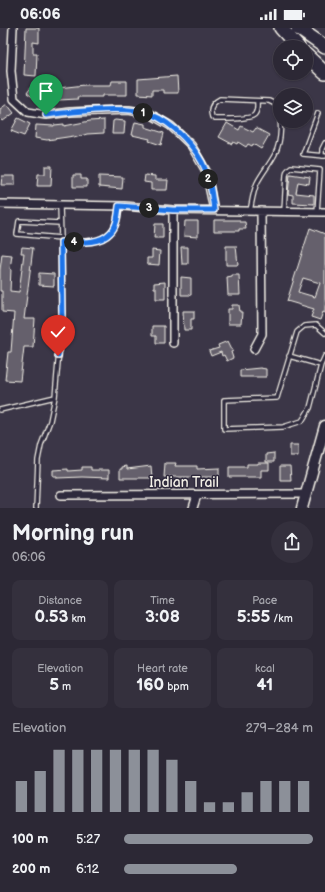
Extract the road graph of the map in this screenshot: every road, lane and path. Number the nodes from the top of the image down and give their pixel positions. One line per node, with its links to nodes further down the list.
1 (13, 28): 16 (street)
2 (281, 28): 4 (highway)
3 (298, 28): 5 (highway)
4 (292, 40)
5 (325, 47)
6 (313, 62): 7 (highway)
7 (325, 73)
8 (257, 101): 8 (lane); 17 (lane)
9 (318, 113): 11 (lane)
10 (325, 143): 11 (lane)
11 (324, 156)
12 (0, 204): 13 (street)
13 (60, 205): 14 (street); 21 (lane)
14 (119, 206): 15 (street); 22 (lane)
15 (173, 210): 16 (street); 24 (street)
16 (214, 210): 17 (street)
17 (250, 211): 18 (street)
18 (261, 211): 19 (street); 25 (street)
19 (284, 211): 20 (street); 20 (lane)
20 (321, 212)
21 (60, 223): 22 (lane); 22 (lane)
22 (61, 240): 29 (lane)
23 (325, 333): 26 (lane)
24 (173, 343)
25 (254, 349)
26 (289, 356): 28 (lane); 28 (lane)
27 (325, 356): 28 (lane)
28 (321, 365)
29 (55, 397): 30 (lane); 35 (lane)
30 (0, 410)
31 (325, 426): 32 (main road)
32 (306, 494): 34 (street, Indian Trail); 37 (main road)
33 (61, 495): 34 (street, Indian Trail)
34 (197, 495): 36 (street)
35 (36, 508)
36 (193, 508)
37 (302, 508)

